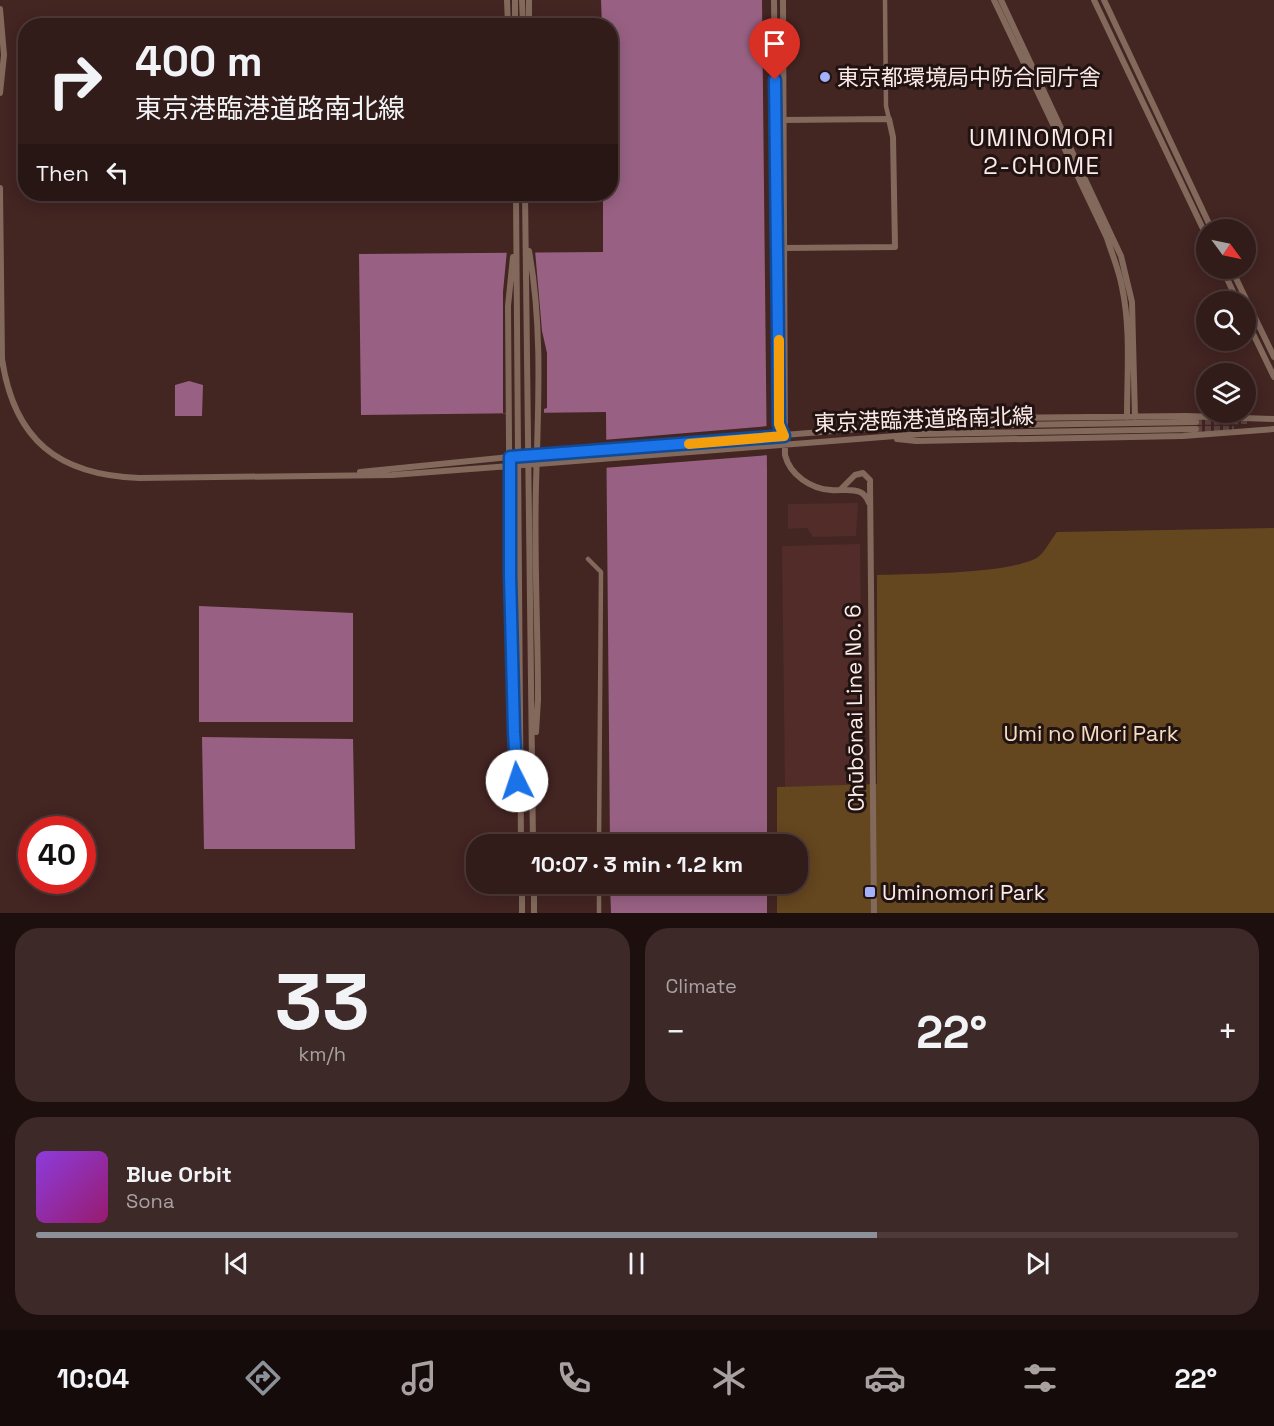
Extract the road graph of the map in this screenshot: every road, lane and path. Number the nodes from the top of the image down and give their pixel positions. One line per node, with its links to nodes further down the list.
1 (507, 0): 13 (street)
2 (515, 0): 14 (street)
3 (522, 0): 15 (street)
4 (529, 0): 16 (street)
5 (774, 0): 19 (street)
6 (783, 0): 20 (street)
7 (885, 0): 18 (street)
8 (994, 0): 35 (street)
9 (1001, 0): 36 (street)
10 (1094, 0): 25 (street)
11 (1104, 0): 26 (street)
12 (0, 9): 17 (street)
13 (508, 18)
14 (515, 18)
15 (523, 18)
16 (530, 18)
17 (0, 93)
18 (889, 119): 20 (street); 30 (street)
19 (776, 120): 20 (street); 29 (street)
20 (783, 120): 30 (street)
21 (0, 188): 24 (street)
22 (516, 201): 28 (street)
23 (525, 201): 27 (street)
24 (0, 213): 49 (street)
25 (1198, 219)
26 (1207, 219)
27 (526, 231): 45 (street); 55 (street)
28 (516, 239): 46 (street); 56 (street)
29 (777, 248): 30 (street); 42 (street)
30 (786, 248): 42 (street)
31 (1236, 279): 33 (street)
32 (1256, 339): 34 (street)
33 (1274, 357)
34 (1274, 377)
35 (1126, 417): 36 (street); 39 (street)
36 (1135, 417): 37 (street)
37 (1274, 419)
38 (1196, 422): 39 (street, 東京港臨港道路南北線)
39 (884, 427): 42 (street, 東京港臨港道路南北線)
40 (1196, 429): 43 (street, 東京港臨港道路南北線)
41 (1274, 429): 43 (street)
42 (784, 436): 44 (street); 45 (street, 東京港臨港道路南北線)
43 (885, 438): 44 (street, 東京港臨港道路南北線)
44 (784, 444): 47 (street, 東京港臨港道路南北線); 51 (street)
45 (537, 455): 46 (street, 東京港臨港道路南北線, bridge); 47 (street, bridge)
46 (510, 457): 48 (street, bridge); 49 (street, 東京港臨港道路南北線)
47 (537, 464): 48 (street, 東京港臨港道路南北線, bridge); 55 (street)
48 (510, 466): 49 (street, 東京港臨港道路南北線); 56 (street)
49 (323, 476)
50 (869, 486): 51 (street); 52 (street); 53 (street, Chūbōnai Line No. 6)
51 (840, 490): 52 (street)
52 (860, 492): 53 (street)
53 (869, 502): 66 (street, Chūbōnai Line No. 6)
54 (588, 559): 59 (street)
55 (532, 783): 58 (street)
56 (521, 817): 57 (street)
57 (521, 834)
58 (533, 834)
59 (599, 834)
60 (522, 894): 63 (street)
61 (534, 894): 64 (street)
62 (599, 894): 65 (street)
63 (522, 913)
64 (534, 913)
65 (599, 913)
66 (874, 913)

